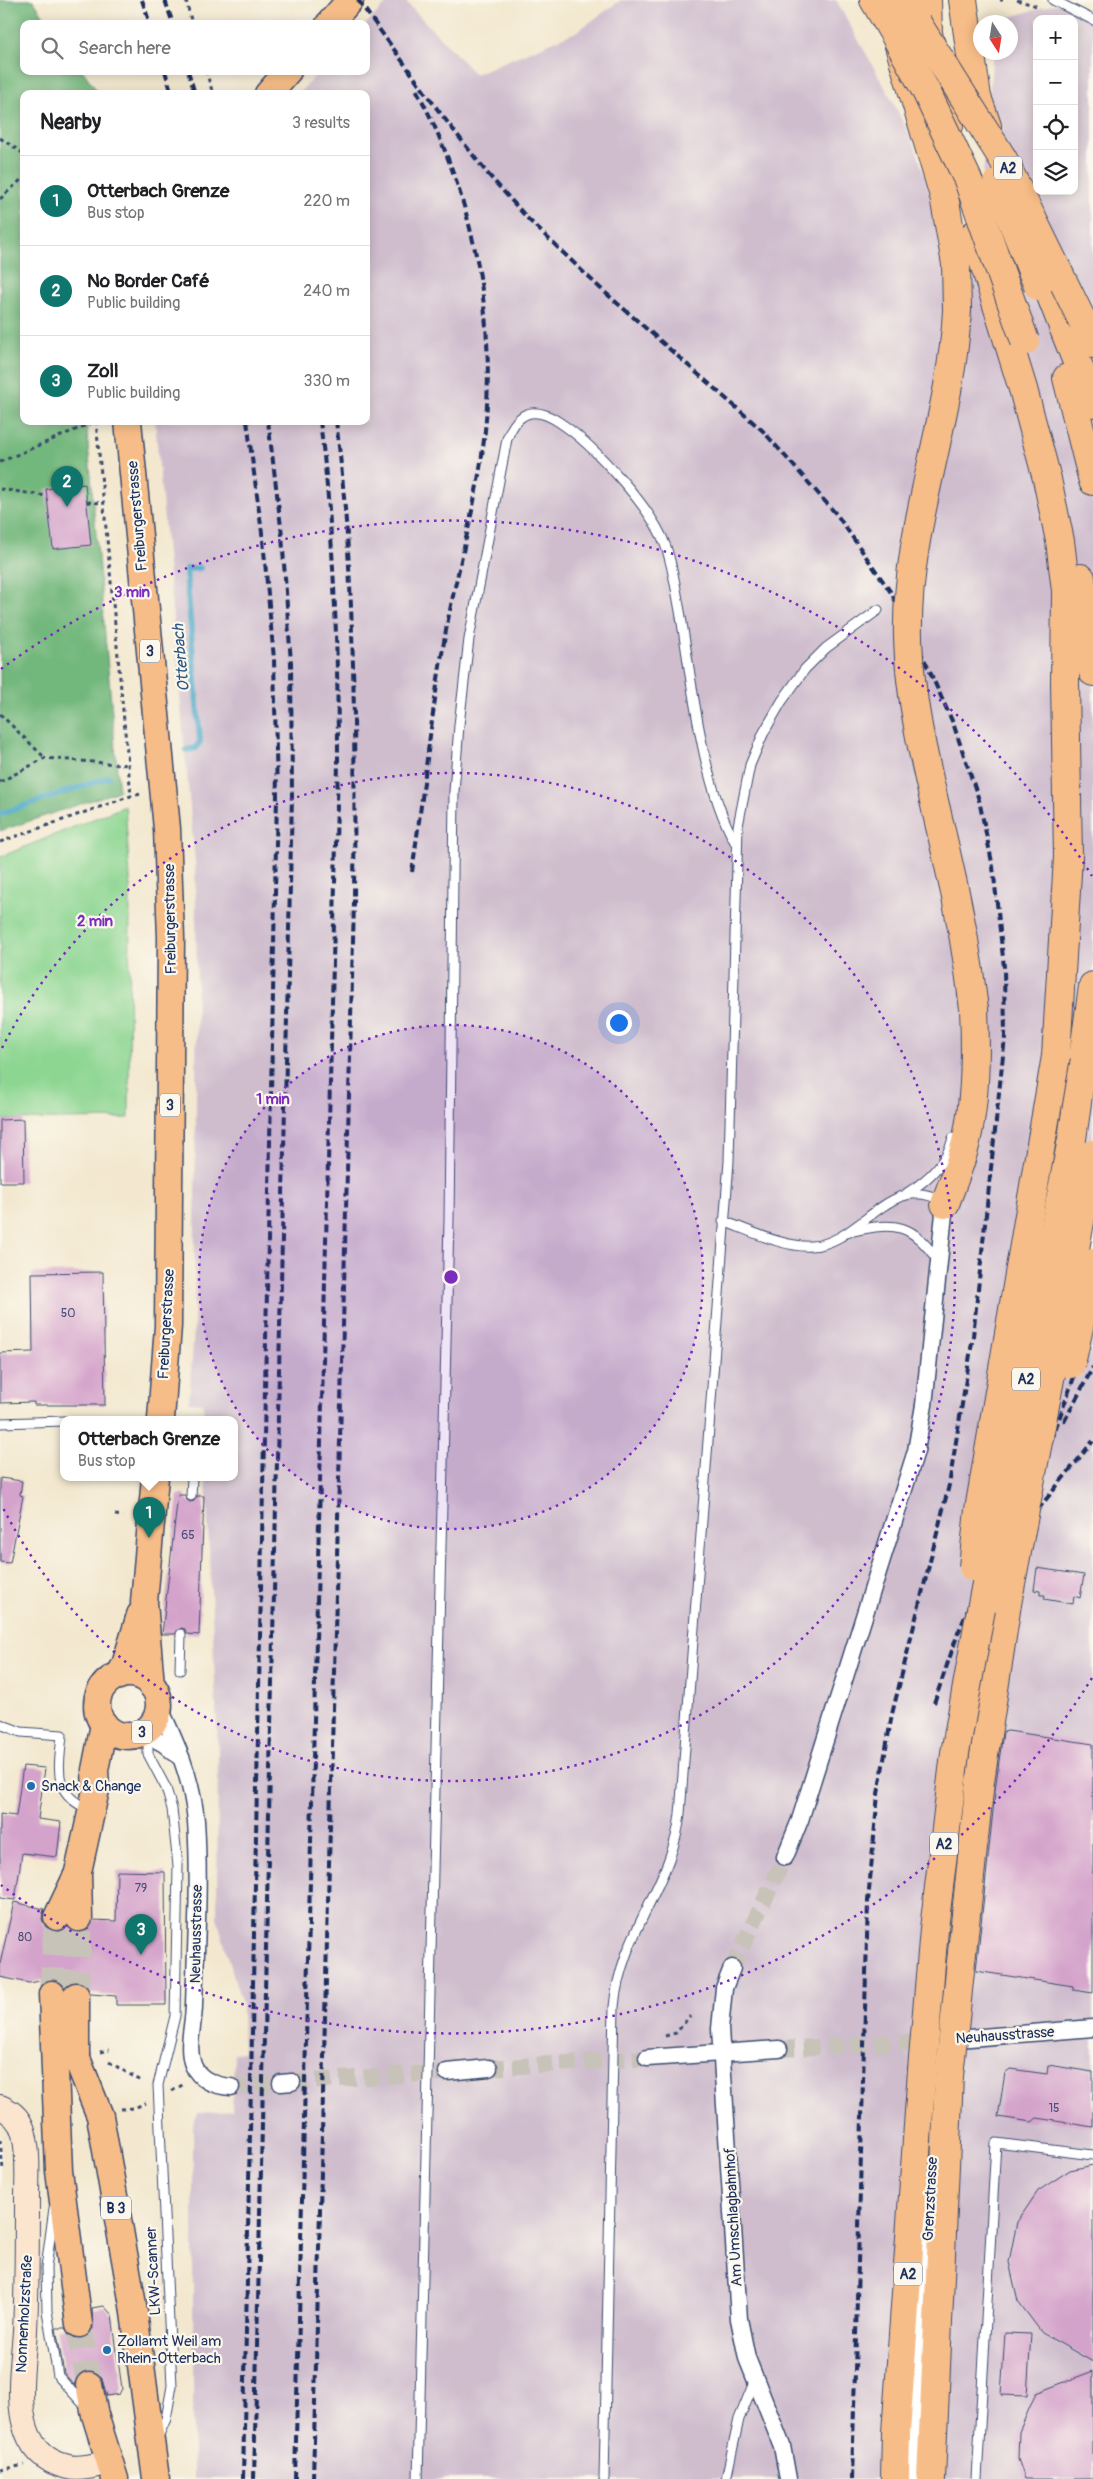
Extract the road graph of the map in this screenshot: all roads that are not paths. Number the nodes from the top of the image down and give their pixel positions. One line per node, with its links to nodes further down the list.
1 (350, 0): 7 (main road)
2 (874, 0): 9 (highway, A2)
3 (903, 0): 9 (highway, A2)
4 (962, 0): 10 (highway)
5 (983, 0): 10 (highway)
6 (1053, 0): 8 (lane)
7 (332, 20)
8 (1093, 20)
9 (913, 21): 13 (highway, A2, bridge); 16 (highway, A2, bridge); 18 (highway, A2, bridge); 21 (highway, bridge); 39 (highway, bridge)
10 (966, 29): 14 (highway)
11 (285, 75): 12 (main road)
12 (271, 90)
13 (1093, 344)
14 (1093, 403)
15 (128, 425): 31 (main road, Freiburgerstrasse / 3)
16 (1093, 481)
17 (878, 610): 19 (lane)
18 (1093, 672)
19 (736, 842): 27 (lane); 76 (lane)
20 (1093, 986): 39 (highway, A2, bridge)
21 (974, 1013): 22 (lane); 26 (highway)
22 (965, 1076)
23 (957, 1126): 25 (lane)
24 (1093, 1154): 38 (highway, A2, bridge)
25 (908, 1193): 26 (lane); 28 (lane)
26 (945, 1204): 29 (street)
27 (723, 1221): 28 (lane); 77 (lane)
28 (850, 1232): 29 (lane)
29 (939, 1263): 49 (street)
30 (1093, 1263): 38 (highway, bridge)
31 (161, 1416)
32 (60, 1421): 33 (lane)
33 (0, 1423)
34 (155, 1481): 37 (main road, 3)
35 (192, 1481): 36 (lane)
36 (191, 1496)
37 (144, 1602): 42 (main road, 3); 43 (main road, 3)
38 (1007, 1604): 82 (highway, A2, bridge)
39 (979, 1620): 80 (highway, A2, bridge)
40 (181, 1634): 41 (lane)
41 (180, 1670)
42 (119, 1676): 43 (main road); 45 (main road, 3)
43 (155, 1696): 46 (main road, 3); 47 (street, Neuhausstrasse)
44 (0, 1724): 48 (lane)
45 (104, 1724): 46 (main road, 3); 48 (main road, 3)
46 (142, 1735): 47 (street); 48 (main road, 3); 52 (lane, LKW-Scanner)
47 (181, 1758): 53 (street, Neuhausstrasse)
48 (93, 1800): 50 (main road, 3)
49 (785, 1857)
50 (68, 1918)
51 (732, 1968): 59 (street, Am Umschlagbahnhof)
52 (176, 1971): 53 (lane); 72 (lane, LKW-Scanner)
53 (195, 1971): 64 (street, Neuhausstrasse)
54 (64, 1995): 60 (main road)
55 (1093, 2028): 56 (street, Neuhausstrasse)
56 (945, 2040): 57 (street, Neuhausstrasse); 81 (street, Grenzstrasse)
57 (918, 2042)
58 (779, 2049): 59 (street)
59 (723, 2053): 61 (street); 69 (street, Am Umschlagbahnhof)
60 (65, 2057): 67 (main road); 72 (main road, B 3)
61 (647, 2058)
62 (489, 2068): 63 (street)
63 (447, 2072)
64 (231, 2086)
65 (0, 2107): 74 (street, Nonnenholzstraße)
66 (1093, 2155): 83 (lane)
67 (59, 2171): 68 (main road); 71 (lane)
68 (79, 2324)
69 (755, 2380): 78 (lane); 79 (street, Am Umschlagbahnhof)
70 (89, 2385): 71 (main road)
71 (95, 2415): 73 (main road)
72 (151, 2451): 73 (main road); 75 (main road, B 3)
73 (112, 2470): 74 (street, Nonnenholzstraße)
74 (67, 2473)
75 (156, 2479)
76 (418, 2479)
77 (604, 2479)
78 (726, 2479)
79 (788, 2479)
80 (895, 2479)
81 (915, 2479)
82 (931, 2479)
83 (977, 2479)

